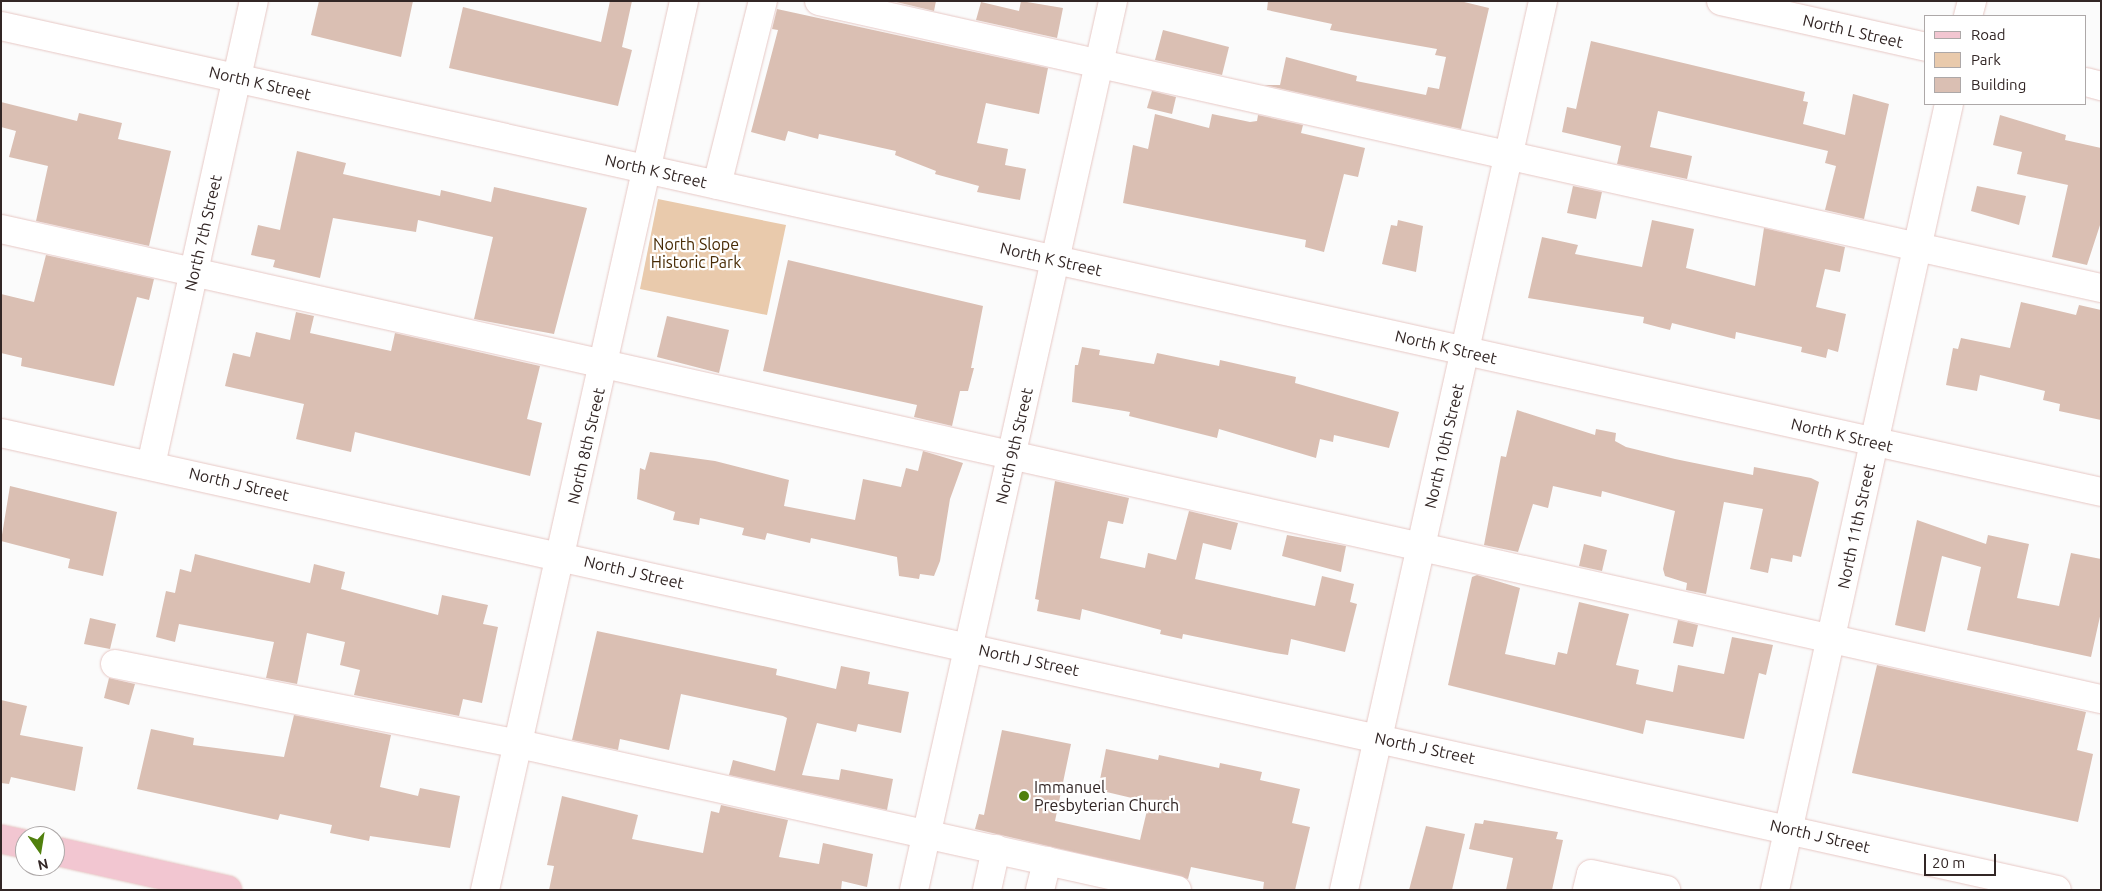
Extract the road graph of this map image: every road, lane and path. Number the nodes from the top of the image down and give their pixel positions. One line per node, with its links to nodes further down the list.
1 (254, 1): 13 (street, North 7th Street)
2 (684, 1): 18 (street, North 8th Street)
3 (763, 1): 19 (street)
4 (819, 1): 12 (street)
5 (1113, 1): 12 (street, North 9th Street)
6 (1543, 1): 17 (street, North 10th Street)
7 (1721, 1): 11 (street, North L Street)
8 (1972, 1): 9 (street)
9 (1968, 15)
10 (1, 26): 13 (street, North K Street)
11 (1924, 47)
12 (1099, 64): 17 (street); 22 (street, North 9th Street)
13 (237, 78): 18 (street, North K Street); 23 (street, North 7th Street)
14 (2087, 82): 15 (street)
15 (2101, 86)
16 (1949, 105): 21 (street, North 11th Street)
17 (1508, 156): 21 (street); 25 (street, North 10th Street)
18 (646, 169): 19 (street, North K Street); 26 (street, North 8th Street)
19 (717, 185): 22 (street, North K Street)
20 (1, 229): 23 (street)
21 (1917, 247): 24 (street); 28 (street, North 11th Street)
22 (1055, 260): 25 (street, North K Street); 29 (street, North 9th Street)
23 (194, 272): 26 (street); 30 (street, North 7th Street)
24 (2101, 288)
25 (1465, 351): 28 (street, North K Street); 32 (street, North 10th Street)
26 (604, 364): 29 (street); 33 (street, North 8th Street)
27 (1, 433): 30 (street, North J Street)
28 (1874, 442): 31 (street, North K Street); 34 (street, North 11th Street)
29 (1012, 455): 32 (street); 35 (street, North 9th Street)
30 (151, 465): 33 (street, North J Street)
31 (2101, 492)
32 (1421, 546): 34 (street); 38 (street, North 10th Street)
33 (562, 556): 35 (street, North J Street); 39 (street, North 8th Street)
34 (1831, 638): 37 (street); 40 (street, North 11th Street)
35 (969, 647): 38 (street, North J Street); 41 (street, North 9th Street)
36 (115, 664): 39 (street)
37 (2101, 699)
38 (1378, 738): 40 (street, North J Street); 53 (street, North 10th Street)
39 (519, 744): 41 (street); 48 (street, North 8th Street)
40 (1788, 829): 56 (street, North 11th Street); 57 (street, North J Street)
41 (926, 834): 44 (street); 49 (street, North 9th Street)
42 (1, 839): 43 (main road)
43 (15, 842)
44 (996, 849): 46 (street); 50 (street)
45 (65, 853): 47 (main road)
46 (1047, 861): 51 (street); 52 (street)
47 (228, 890)
48 (485, 890)
49 (914, 890)
50 (987, 890)
51 (1040, 890)
52 (1177, 890)
53 (1344, 890)
54 (1587, 890): 55 (street)
55 (1666, 890)
56 (1775, 890)
57 (2057, 890)

